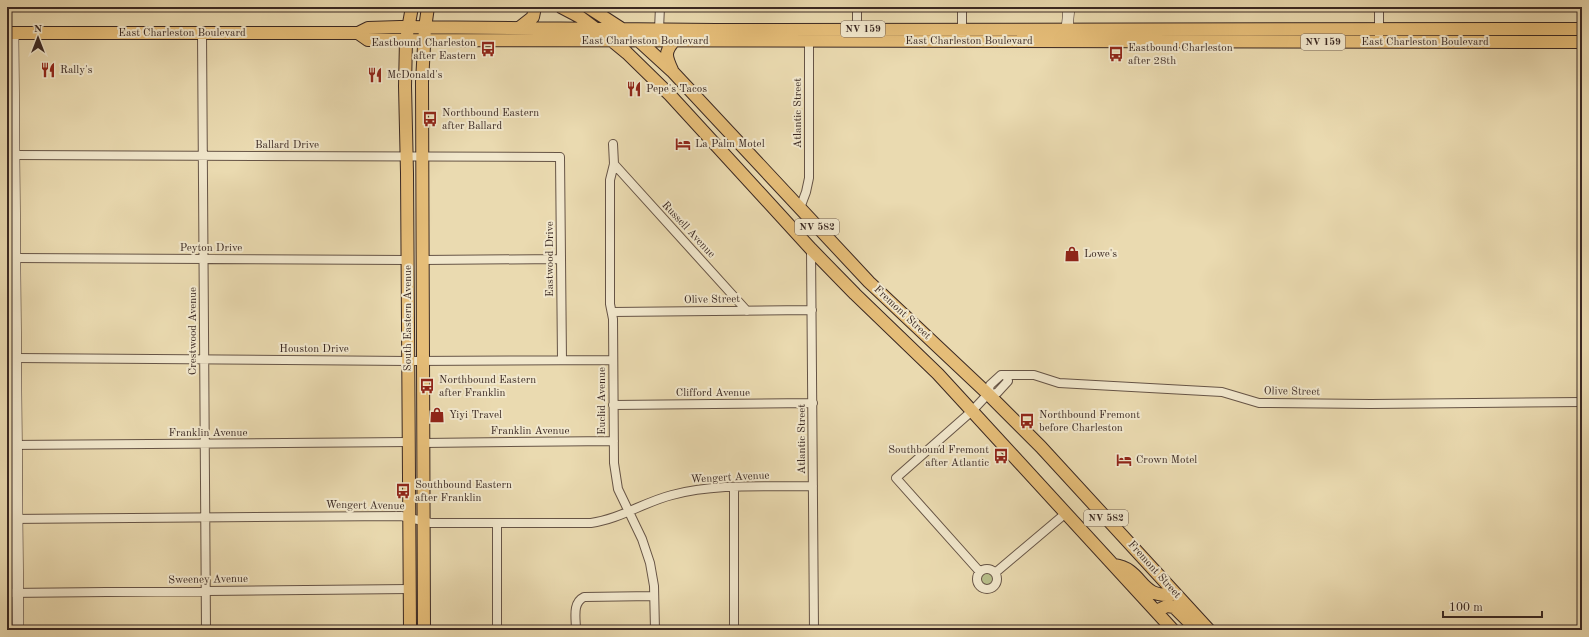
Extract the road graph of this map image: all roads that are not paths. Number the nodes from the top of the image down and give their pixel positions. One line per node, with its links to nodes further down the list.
1 (412, 7): 11 (main road, South Eastern Avenue)
2 (428, 7): 22 (main road, South Eastern Avenue)
3 (535, 7): 12 (main road)
4 (561, 7): 13 (main road, Fremont Street)
5 (588, 7): 14 (main road, Fremont Street)
6 (660, 7): 15 (street)
7 (857, 7): 23 (street)
8 (962, 7): 24 (street)
9 (1069, 7): 25 (street)
10 (1379, 7): 17 (street)
11 (407, 28): 21 (main road, East Charleston Boulevard); 22 (main road, East Charleston Boulevard); 26 (main road, South Eastern Avenue)
12 (519, 28): 13 (main road, East Charleston Boulevard); 22 (main road, East Charleston Boulevard)
13 (595, 28): 14 (main road, East Charleston Boulevard); 27 (main road, Fremont Street / NV 582)
14 (622, 28): 15 (main road, East Charleston Boulevard); 28 (main road, Fremont Street / NV 582)
15 (659, 29): 23 (main road, East Charleston Boulevard / NV 159)
16 (1211, 29): 17 (main road, East Charleston Boulevard / NV 159); 25 (main road, East Charleston Boulevard / NV 159); 31 (main road); 32 (main road)
17 (1378, 29): 18 (main road, East Charleston Boulevard / NV 159); 33 (street)
18 (1582, 29)
19 (10, 33): 20 (main road, East Charleston Boulevard); 37 (street)
20 (202, 33): 21 (main road, East Charleston Boulevard); 38 (street, Crestwood Avenue)
21 (358, 33): 26 (main road, East Charleston Boulevard)
22 (424, 34): 26 (main road, East Charleston Boulevard); 27 (main road, East Charleston Boulevard); 40 (main road, South Eastern Avenue)
23 (857, 35): 24 (main road, East Charleston Boulevard / NV 159); 30 (main road, East Charleston Boulevard / NV 159)
24 (962, 36): 25 (main road, East Charleston Boulevard / NV 159)
25 (1066, 36): 31 (main road, East Charleston Boulevard / NV 159)
26 (406, 40): 39 (main road, South Eastern Avenue)
27 (613, 41): 28 (main road, East Charleston Boulevard); 44 (main road, Fremont Street / NV 582)
28 (640, 41): 29 (main road, East Charleston Boulevard); 35 (main road, Fremont Street / NV 582)
29 (674, 41): 30 (main road, East Charleston Boulevard / NV 159); 35 (main road)
30 (809, 41): 43 (street, Atlantic Street)
31 (1190, 42): 32 (main road, East Charleston Boulevard / NV 159)
32 (1233, 42): 33 (main road, East Charleston Boulevard / NV 159)
33 (1379, 42): 34 (main road, East Charleston Boulevard / NV 159)
34 (1582, 42)
35 (672, 71): 43 (main road, Fremont Street / NV 582)
36 (613, 144): 42 (street, Euclid Avenue)
37 (14, 155): 38 (street, Ballard Drive); 45 (street)
38 (203, 156): 39 (street, Ballard Drive); 46 (street, Crestwood Avenue)
39 (407, 156): 40 (street, Ballard Drive); 48 (main road, South Eastern Avenue)
40 (422, 157): 41 (street, Ballard Drive); 49 (main road, South Eastern Avenue)
41 (560, 157): 47 (street, Eastwood Drive)
42 (614, 164): 51 (street, Russell Avenue); 52 (street, Euclid Avenue)
43 (800, 208): 59 (main road, Fremont Street / NV 582)
44 (811, 249): 50 (street, Atlantic Street); 63 (main road, Fremont Street / NV 582)
45 (15, 258): 46 (street, Peyton Drive); 53 (street)
46 (203, 259): 48 (street, Peyton Drive); 54 (street, Crestwood Avenue)
47 (561, 259): 49 (street); 55 (street, Eastwood Drive)
48 (408, 260): 57 (main road, South Eastern Avenue)
49 (422, 260): 58 (main road, South Eastern Avenue)
50 (812, 310): 51 (street, Olive Street); 61 (street, Atlantic Street)
51 (747, 311): 52 (street, Olive Street)
52 (612, 312): 56 (street, Euclid Avenue)
53 (16, 358): 54 (street, Houston Drive); 68 (street)
54 (204, 360): 57 (street, Houston Drive); 67 (street, Crestwood Avenue)
55 (562, 360): 56 (street, Houston Drive); 58 (street, Houston Drive)
56 (613, 360): 62 (street, Euclid Avenue)
57 (408, 361): 58 (street, Houston Drive); 64 (main road, South Eastern Avenue)
58 (423, 361): 66 (main road, South Eastern Avenue)
59 (988, 394): 60 (street, Olive Street); 63 (street, Olive Street); 84 (main road, Fremont Street / NV 582)
60 (1582, 402)
61 (813, 403): 62 (street, Clifford Avenue); 69 (street, Atlantic Street)
62 (613, 404): 65 (street, Euclid Avenue)
63 (972, 411): 72 (main road, Fremont Street / NV 582); 79 (street)
64 (409, 442): 67 (street, Franklin Avenue); 74 (main road, South Eastern Avenue)
65 (614, 442): 66 (street, Franklin Avenue); 71 (street, Euclid Avenue)
66 (423, 443): 76 (main road, South Eastern Avenue)
67 (204, 444): 68 (street, Franklin Avenue); 73 (street, Crestwood Avenue)
68 (12, 445): 75 (street)
69 (813, 486): 70 (street, Wengert Avenue); 95 (street, Atlantic Street)
70 (734, 487): 71 (street, Wengert Avenue); 94 (street)
71 (628, 512): 77 (street, Wengert Avenue); 85 (street, Euclid Avenue)
72 (1066, 513): 78 (main road, Fremont Street / NV 582); 80 (street)
73 (205, 518): 74 (street, Wengert Avenue); 75 (street, Wengert Avenue); 82 (street, Crestwood Avenue)
74 (409, 518): 76 (street, Wengert Avenue); 81 (main road, South Eastern Avenue)
75 (12, 519): 83 (street)
76 (423, 521): 77 (street, Wengert Avenue); 90 (main road, South Eastern Avenue)
77 (497, 523): 91 (street)
78 (1114, 565): 84 (main road); 86 (main road, Fremont Street / NV 582)
79 (980, 572): 80 (street); 80 (street)
80 (995, 573)
81 (410, 589): 82 (street, Sweeney Avenue); 89 (main road, South Eastern Avenue)
82 (205, 591): 83 (street, Sweeney Avenue); 88 (street, Crestwood Avenue)
83 (12, 593): 87 (street)
84 (1176, 594): 98 (main road, Fremont Street / NV 582)
85 (654, 596): 92 (street); 93 (street, Euclid Avenue)
86 (1156, 611): 96 (main road, Fremont Street / NV 582); 97 (main road)
87 (18, 630)
88 (206, 630)
89 (410, 630)
90 (424, 630)
91 (498, 630)
92 (576, 630)
93 (655, 630)
94 (734, 630)
95 (814, 630)
96 (1173, 630)
97 (1197, 630)
98 (1209, 630)

